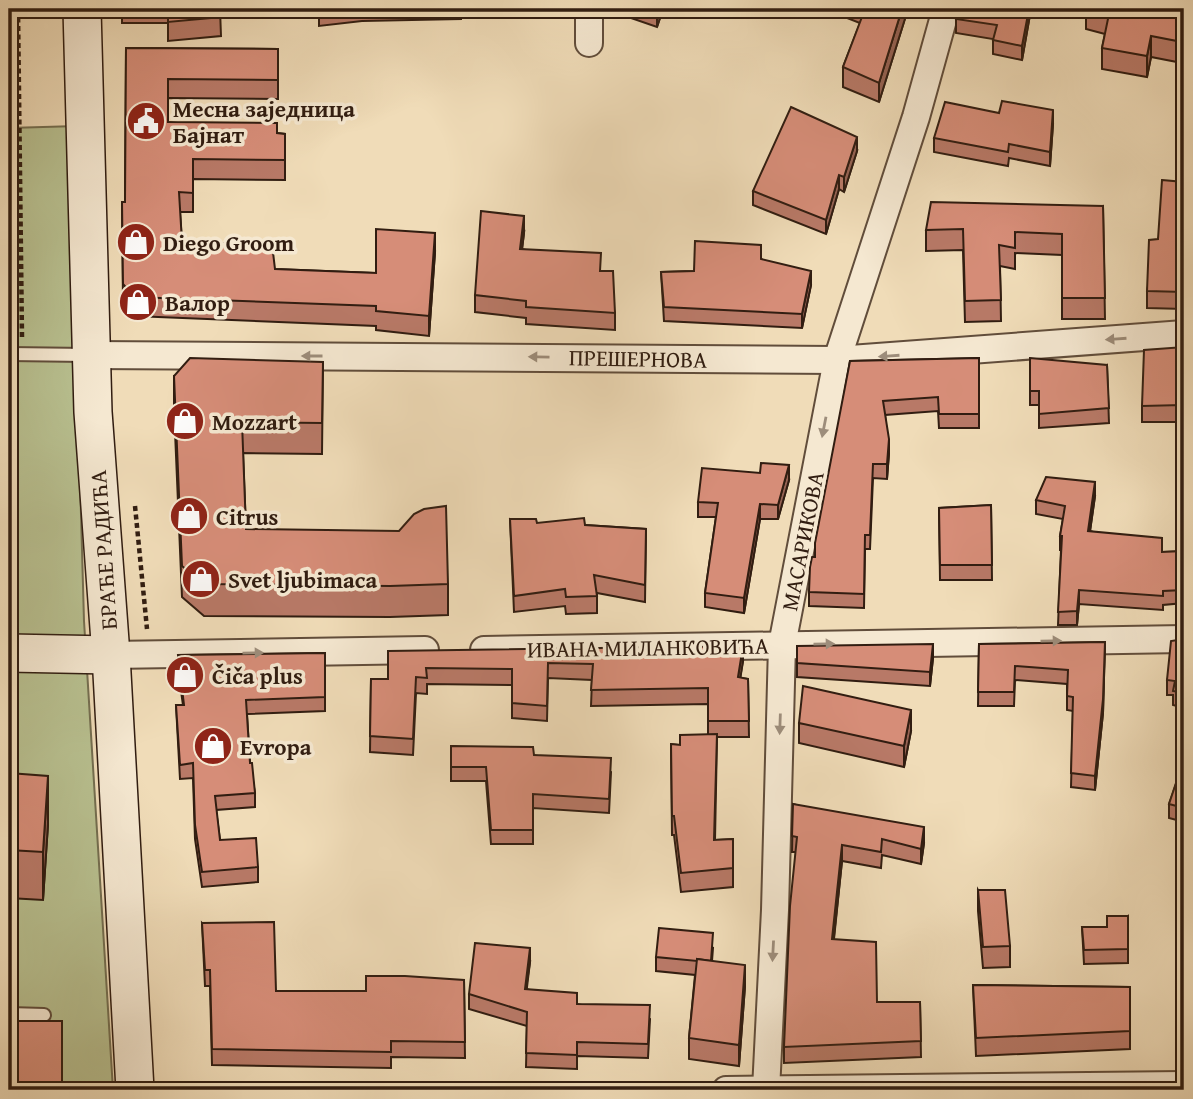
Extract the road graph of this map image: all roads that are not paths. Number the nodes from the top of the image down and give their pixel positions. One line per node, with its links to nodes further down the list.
1 (82, 9): 7 (street, БРАЋЕ РАДИЋА)
2 (589, 9): 4 (street)
3 (946, 9): 8 (street, МАСАРИКОВА)
4 (589, 43)
5 (1184, 334): 8 (street, ПРЕШЕРНОВА, one-way to 8)
6 (9, 354): 7 (lane)
7 (91, 355): 8 (street, ПРЕШЕРНОВА, one-way to 7); 12 (street, БРАЋЕ РАДИЋА)
8 (837, 360): 10 (street, МАСАРИКОВА, one-way to 10)
9 (1184, 639): 10 (street, ИВАНА МИЛАНКОВИЋА, one-way to 9)
10 (782, 645): 12 (street, ИВАНА МИЛАНКОВИЋА, one-way to 10); 18 (street, МАСАРИКОВА, one-way to 18)
11 (9, 653): 12 (street)
12 (111, 655): 16 (street, БРАЋЕ РАДИЋА)
13 (9, 1014): 14 (lane)
14 (44, 1015)
15 (1182, 1087): 18 (street)
16 (135, 1090)
17 (726, 1090): 18 (street)
18 (765, 1090)

